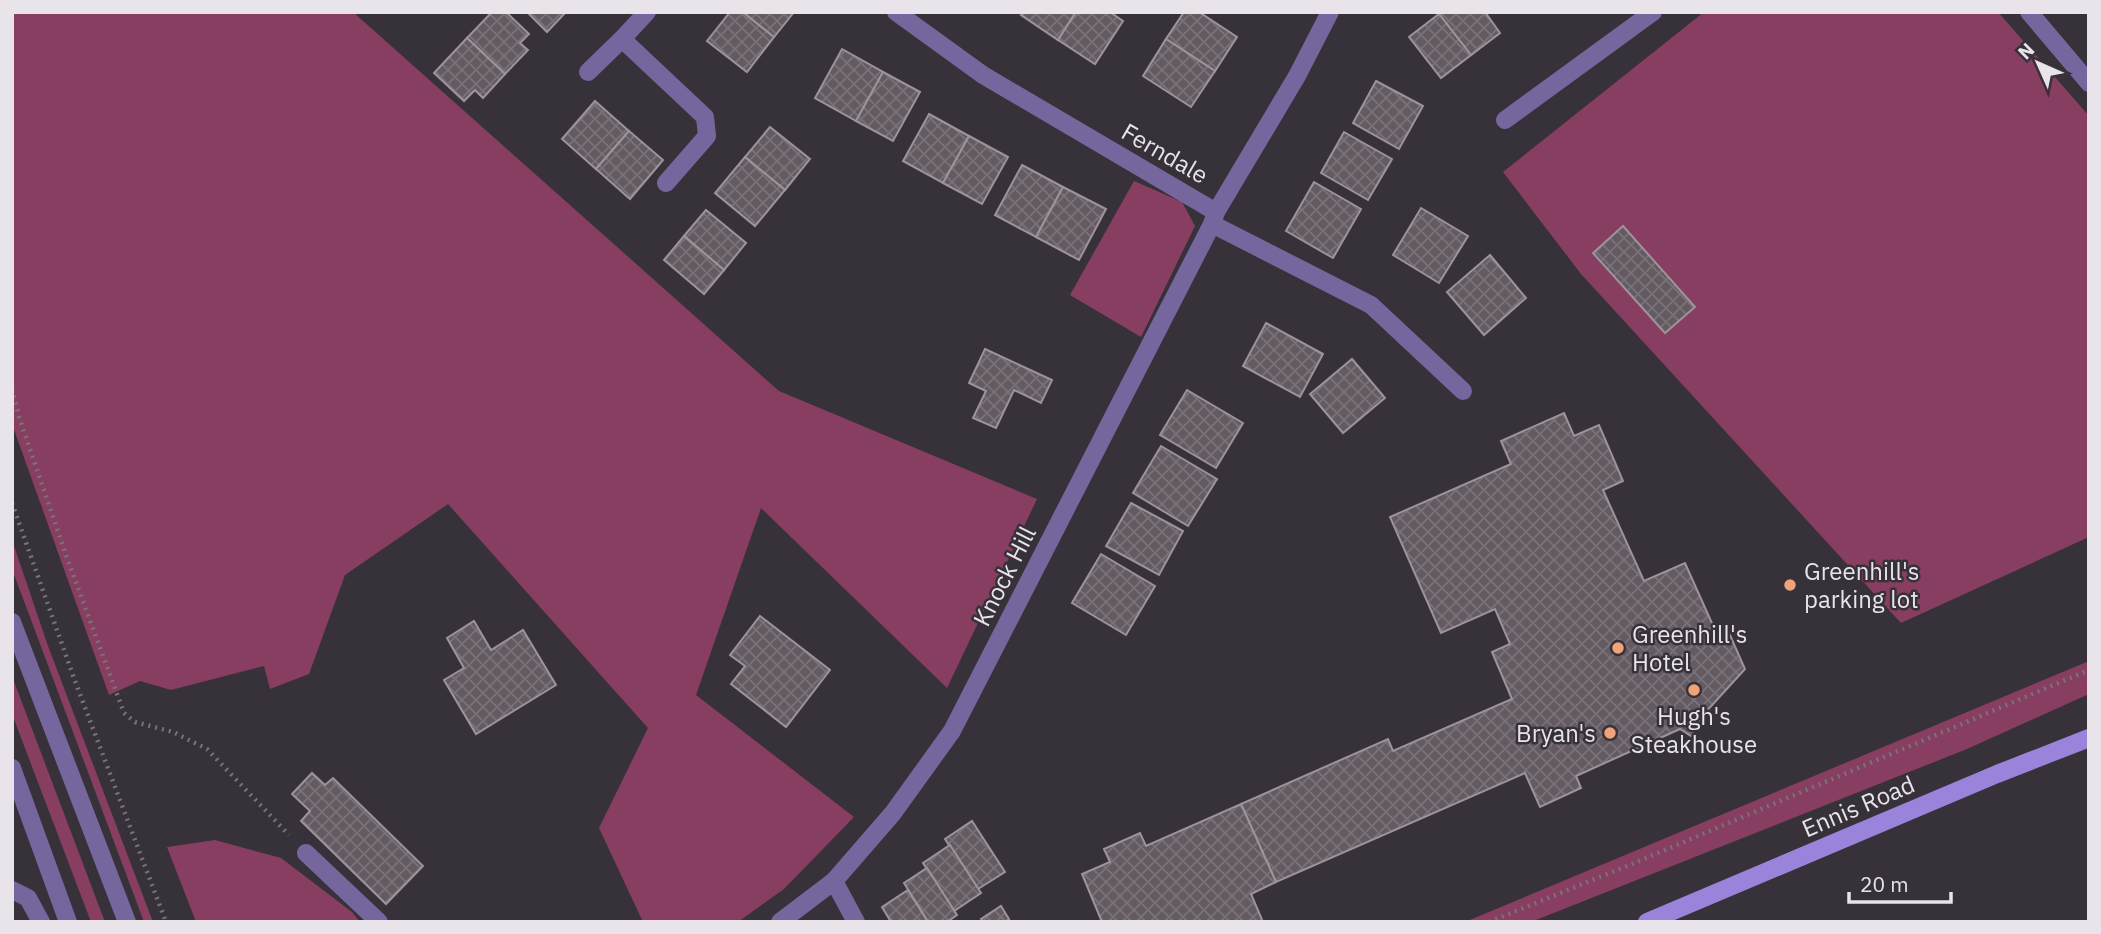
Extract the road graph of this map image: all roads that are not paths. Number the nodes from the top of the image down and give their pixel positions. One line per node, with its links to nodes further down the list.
1 (647, 12): 6 (street)
2 (896, 12): 11 (street, Ferndale)
3 (1330, 12): 11 (street, Ferndale)
4 (1653, 12): 9 (street)
5 (2029, 12): 8 (street)
6 (622, 39): 7 (street); 10 (street)
7 (588, 72)
8 (2089, 83)
9 (1505, 120)
10 (666, 183)
11 (1214, 218): 12 (street, Ferndale); 17 (street, Knock Hill)
12 (1463, 391)
13 (12, 622): 21 (street)
14 (2089, 738): 25 (main road, Ennis Road)
15 (12, 768): 20 (street)
16 (306, 853): 22 (street)
17 (834, 881): 23 (street, Knock Hill); 24 (street)
18 (12, 890): 19 (street)
19 (41, 922)
20 (68, 922)
21 (127, 922)
22 (379, 922)
23 (780, 922)
24 (856, 922)
25 (1647, 922)

